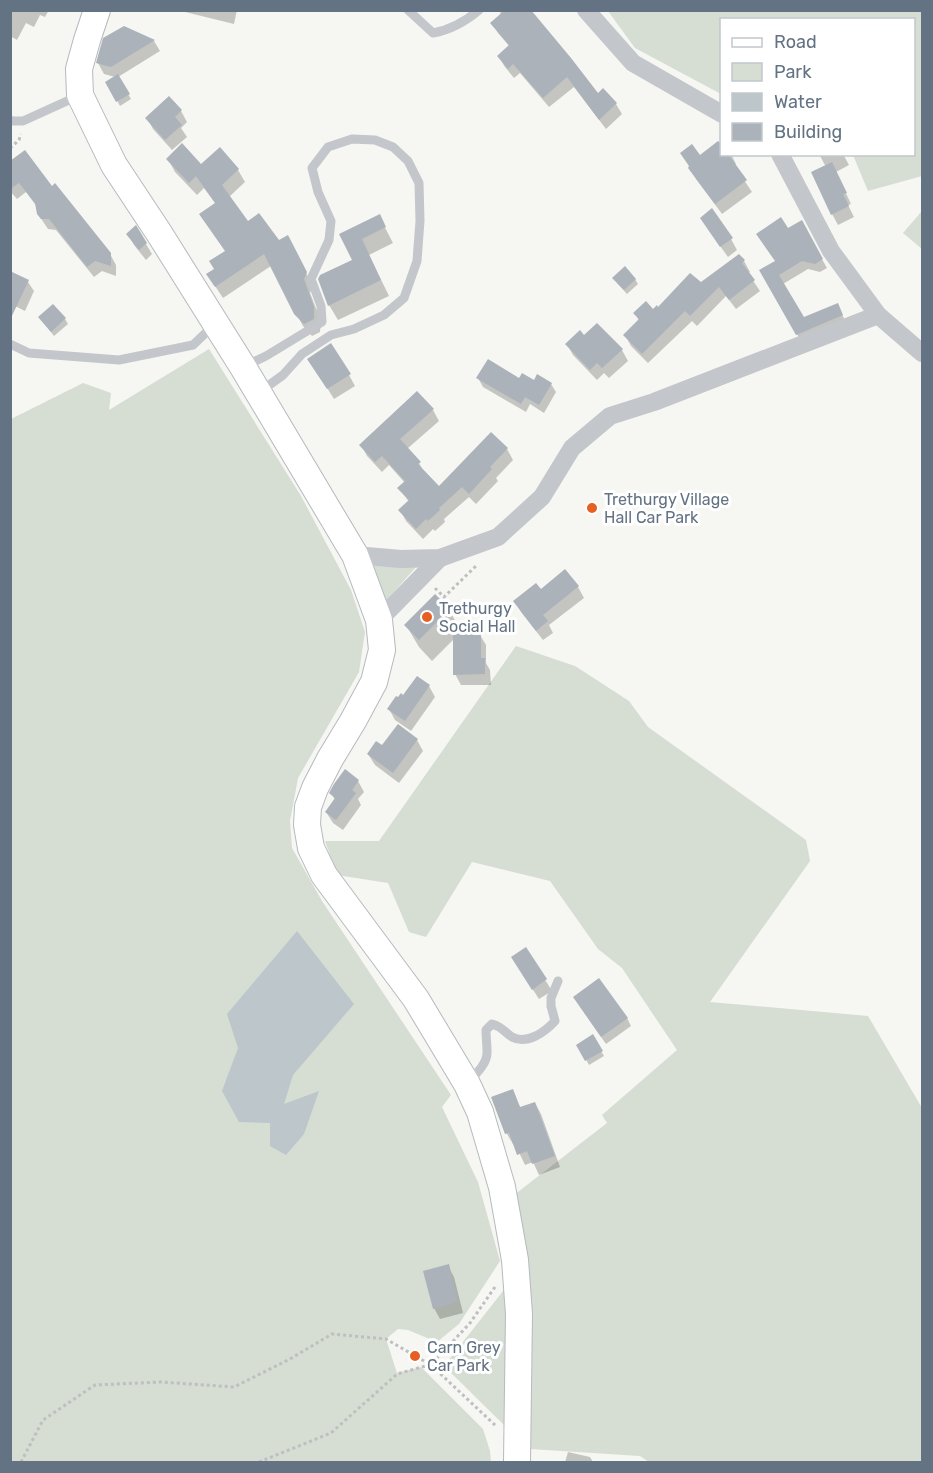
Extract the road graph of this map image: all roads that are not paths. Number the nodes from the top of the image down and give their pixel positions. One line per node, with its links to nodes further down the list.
1 (97, 10): 5 (street)
2 (408, 10): 3 (lane)
3 (479, 10)
4 (586, 10): 6 (street)
5 (80, 95): 7 (lane); 10 (street)
6 (720, 113)
7 (10, 120)
8 (781, 156): 9 (street)
9 (878, 315): 12 (street); 16 (street)
10 (216, 323): 11 (lane); 13 (street)
11 (10, 344)
12 (922, 353)
13 (243, 367): 14 (street); 14 (lane)
14 (258, 392): 15 (street)
15 (356, 555): 16 (street); 17 (street)
16 (440, 558): 17 (street)
17 (379, 620): 19 (street)
18 (558, 981): 19 (lane)
19 (467, 1084): 20 (street)
20 (517, 1454)

